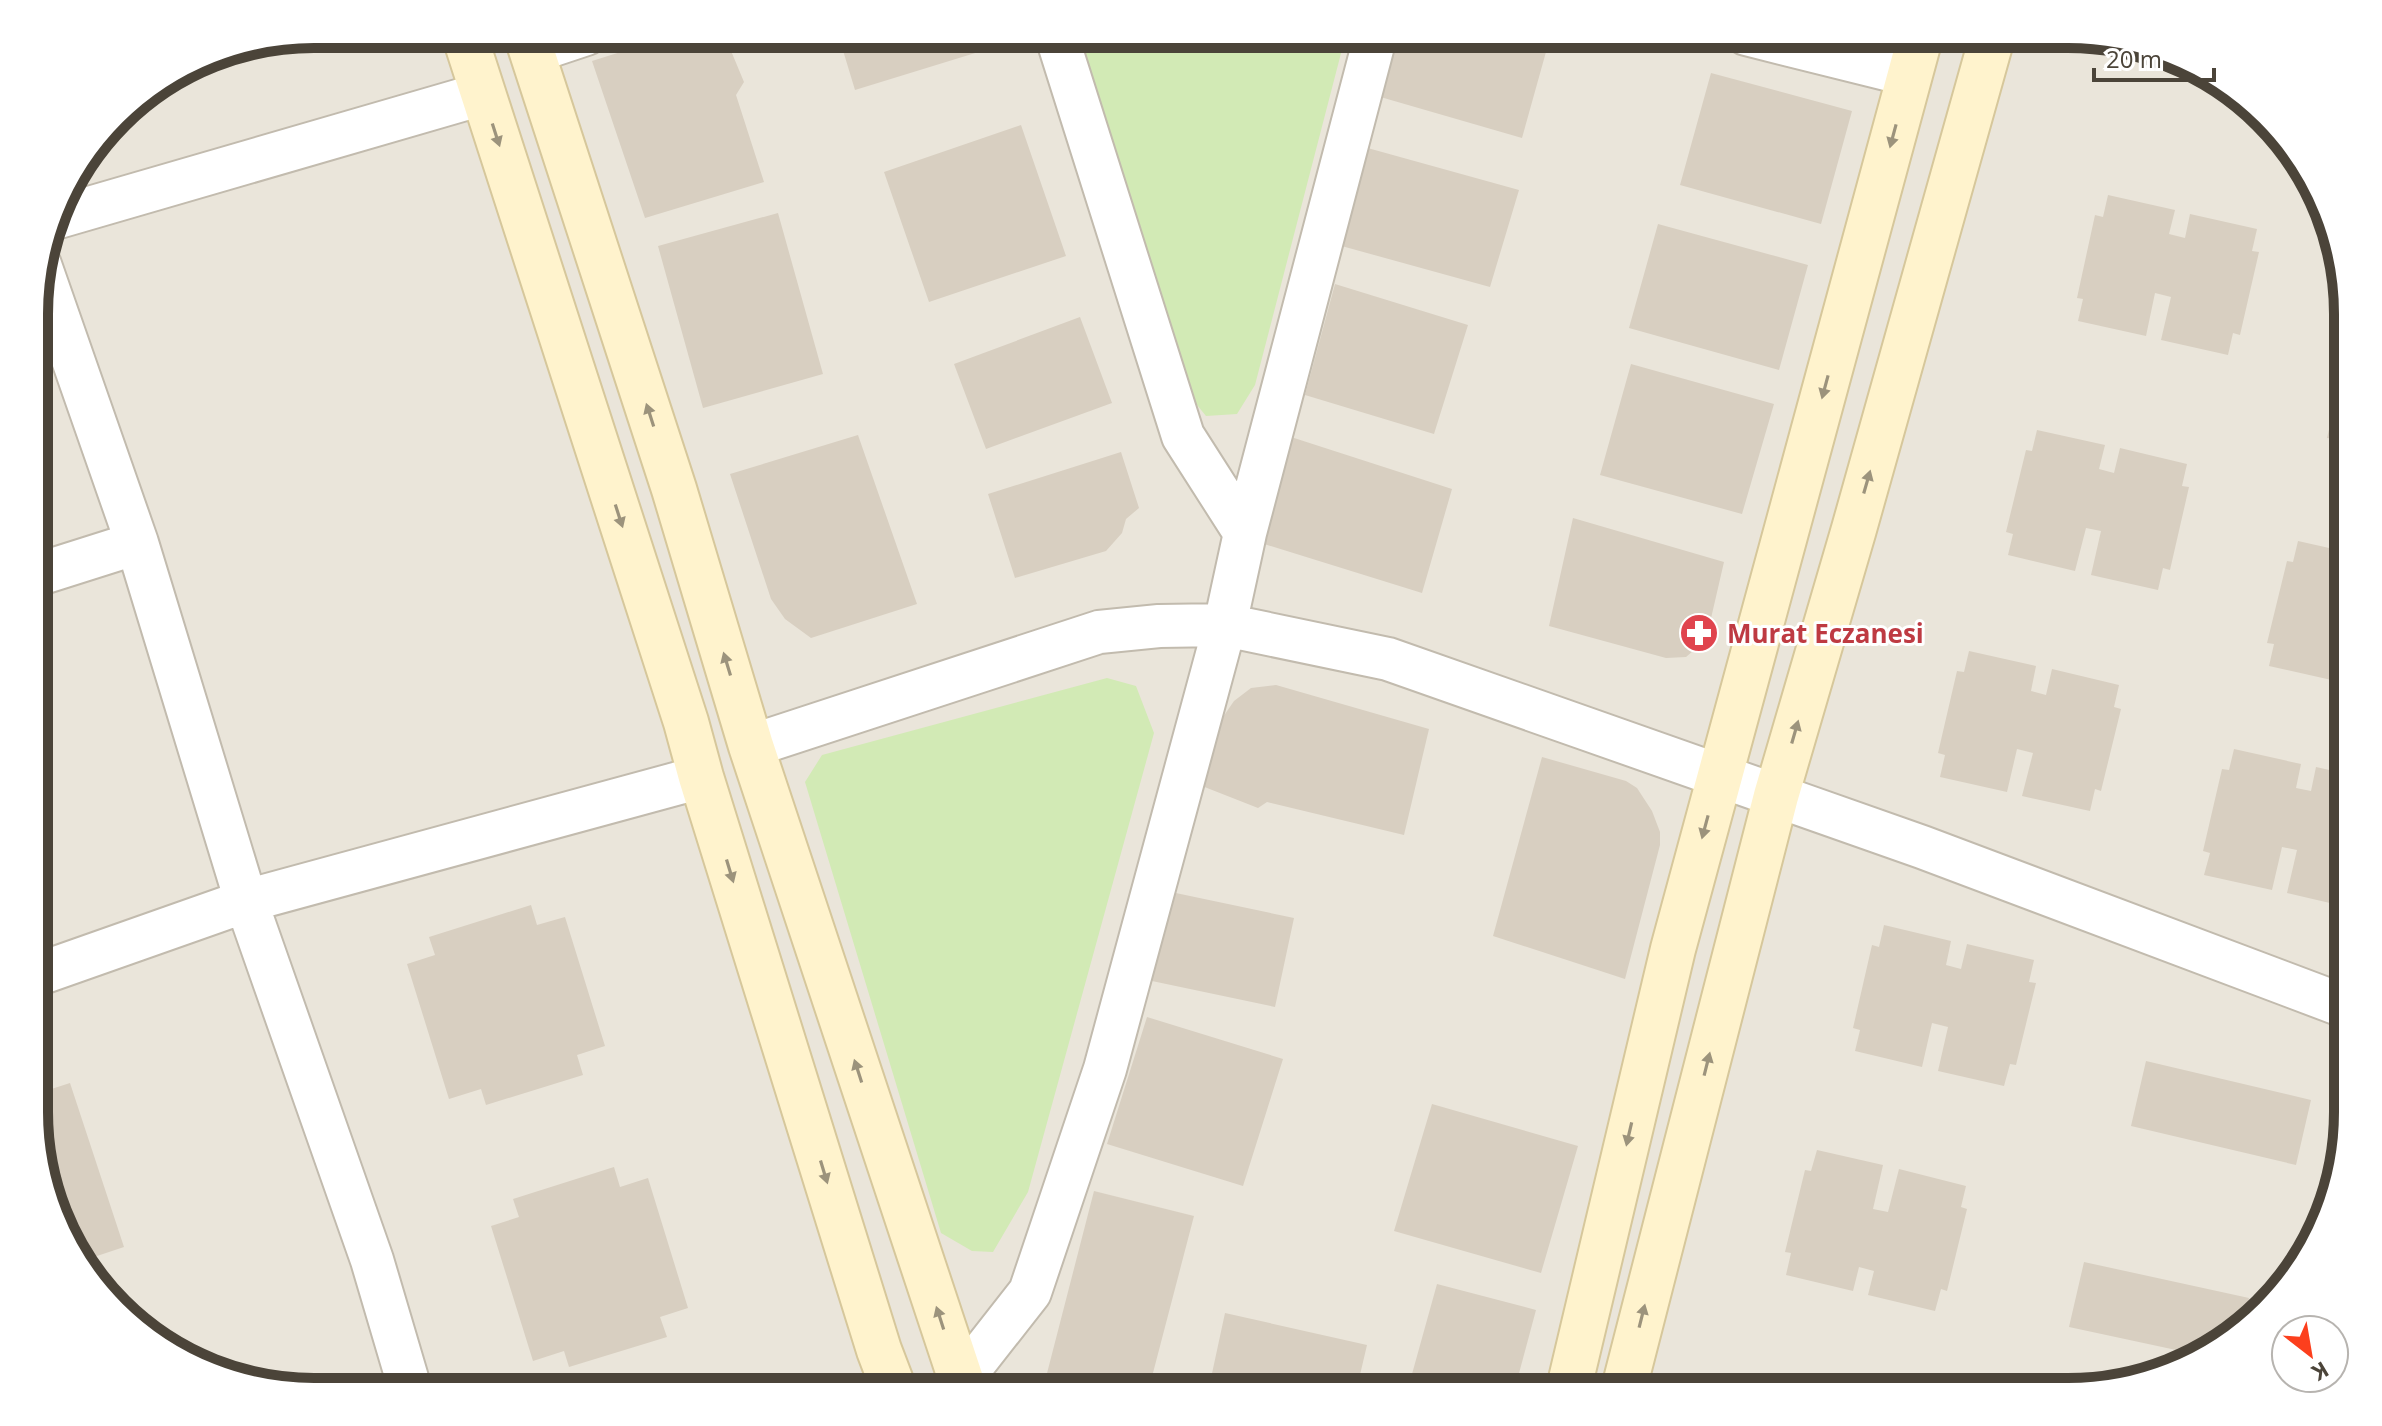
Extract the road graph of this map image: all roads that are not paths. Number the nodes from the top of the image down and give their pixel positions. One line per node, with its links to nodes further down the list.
1 (468, 48): 8 (main road)
2 (531, 48): 15 (main road, one-way to 2)
3 (1060, 48): 11 (street)
4 (1372, 48): 11 (street)
5 (1865, 48): 7 (street)
6 (1989, 48): 20 (main road, one-way to 6)
7 (1916, 54): 17 (main road, one-way to 17)
8 (482, 94): 9 (street); 16 (main road, one-way to 16)
9 (67, 214)
10 (49, 292): 12 (street)
11 (1245, 533): 14 (street)
12 (137, 543): 13 (street); 21 (street)
13 (48, 571)
14 (1225, 625): 15 (street); 17 (street); 29 (street)
15 (747, 730): 16 (main road); 19 (main road)
16 (690, 734): 18 (main road)
17 (1719, 775): 20 (street); 24 (main road, one-way to 24)
18 (706, 794): 19 (main road); 21 (street); 27 (main road, one-way to 27)
19 (768, 795): 28 (main road, one-way to 19)
20 (1776, 796): 23 (street); 25 (main road, one-way to 20)
21 (246, 901): 22 (street); 26 (street)
22 (48, 971)
23 (2333, 1002)
24 (1571, 1377)
25 (1627, 1377)
26 (407, 1378)
27 (890, 1378)
28 (960, 1378)
29 (969, 1378)

